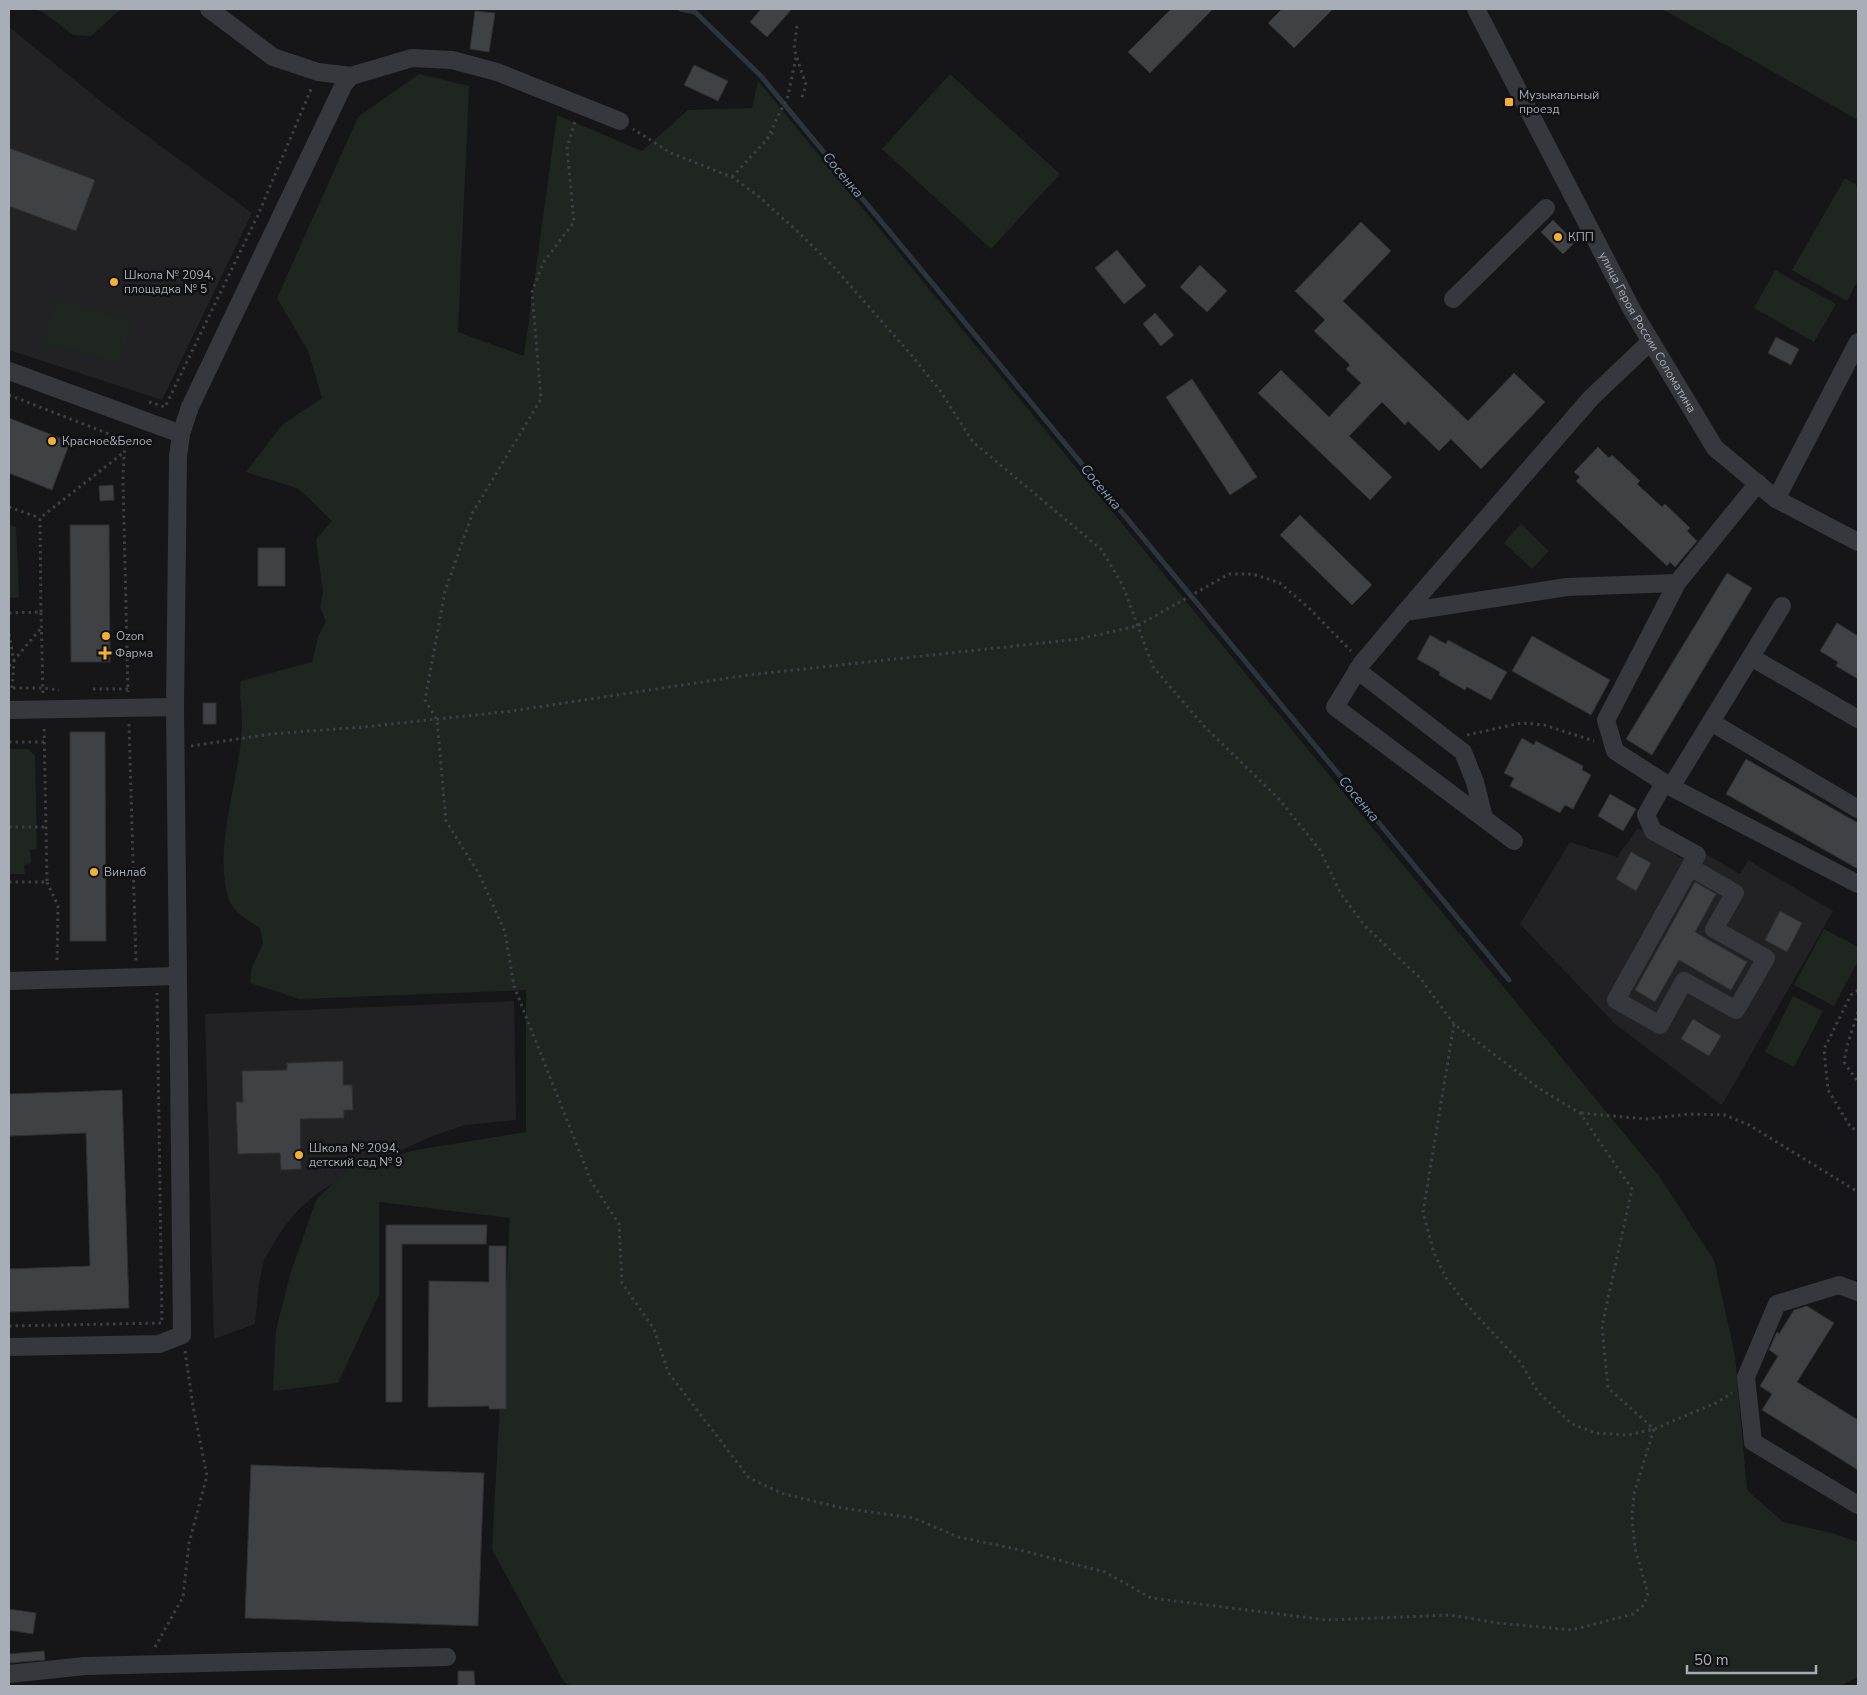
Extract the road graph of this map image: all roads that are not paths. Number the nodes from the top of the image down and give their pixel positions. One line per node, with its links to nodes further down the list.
1 (209, 9): 3 (street)
2 (1476, 9): 7 (street, улица Героя России Соломатина)
3 (351, 76): 4 (street); 10 (street)
4 (620, 120)
5 (1546, 208): 6 (street)
6 (1453, 299)
7 (1650, 341): 11 (street, улица Героя России Соломатина); 16 (street)
8 (1858, 342): 12 (street)
9 (9, 371): 10 (street)
10 (181, 434): 20 (street)
11 (1758, 483): 12 (street, улица Героя России Соломатина); 14 (street)
12 (1776, 498): 13 (street, улица Героя России Соломатина)
13 (1858, 542)
14 (1677, 583): 16 (street); 23 (street)
15 (1782, 606): 17 (street)
16 (1405, 612): 18 (street)
17 (1751, 657): 21 (street); 22 (street)
18 (1359, 666): 25 (street); 25 (street)
19 (10, 702): 20 (street)
20 (175, 707): 29 (street)
21 (1858, 719)
22 (1711, 722): 23 (street); 24 (street)
23 (1668, 785): 27 (street); 28 (street)
24 (1858, 809)
25 (1484, 818): 26 (street)
26 (1514, 841)
27 (1690, 867): 27 (street)
28 (1858, 884)
29 (178, 976): 30 (street); 32 (street)
30 (9, 981)
31 (1858, 1292): 33 (street)
32 (9, 1347)
33 (1858, 1506)
34 (447, 1657): 35 (street)
35 (9, 1674)

